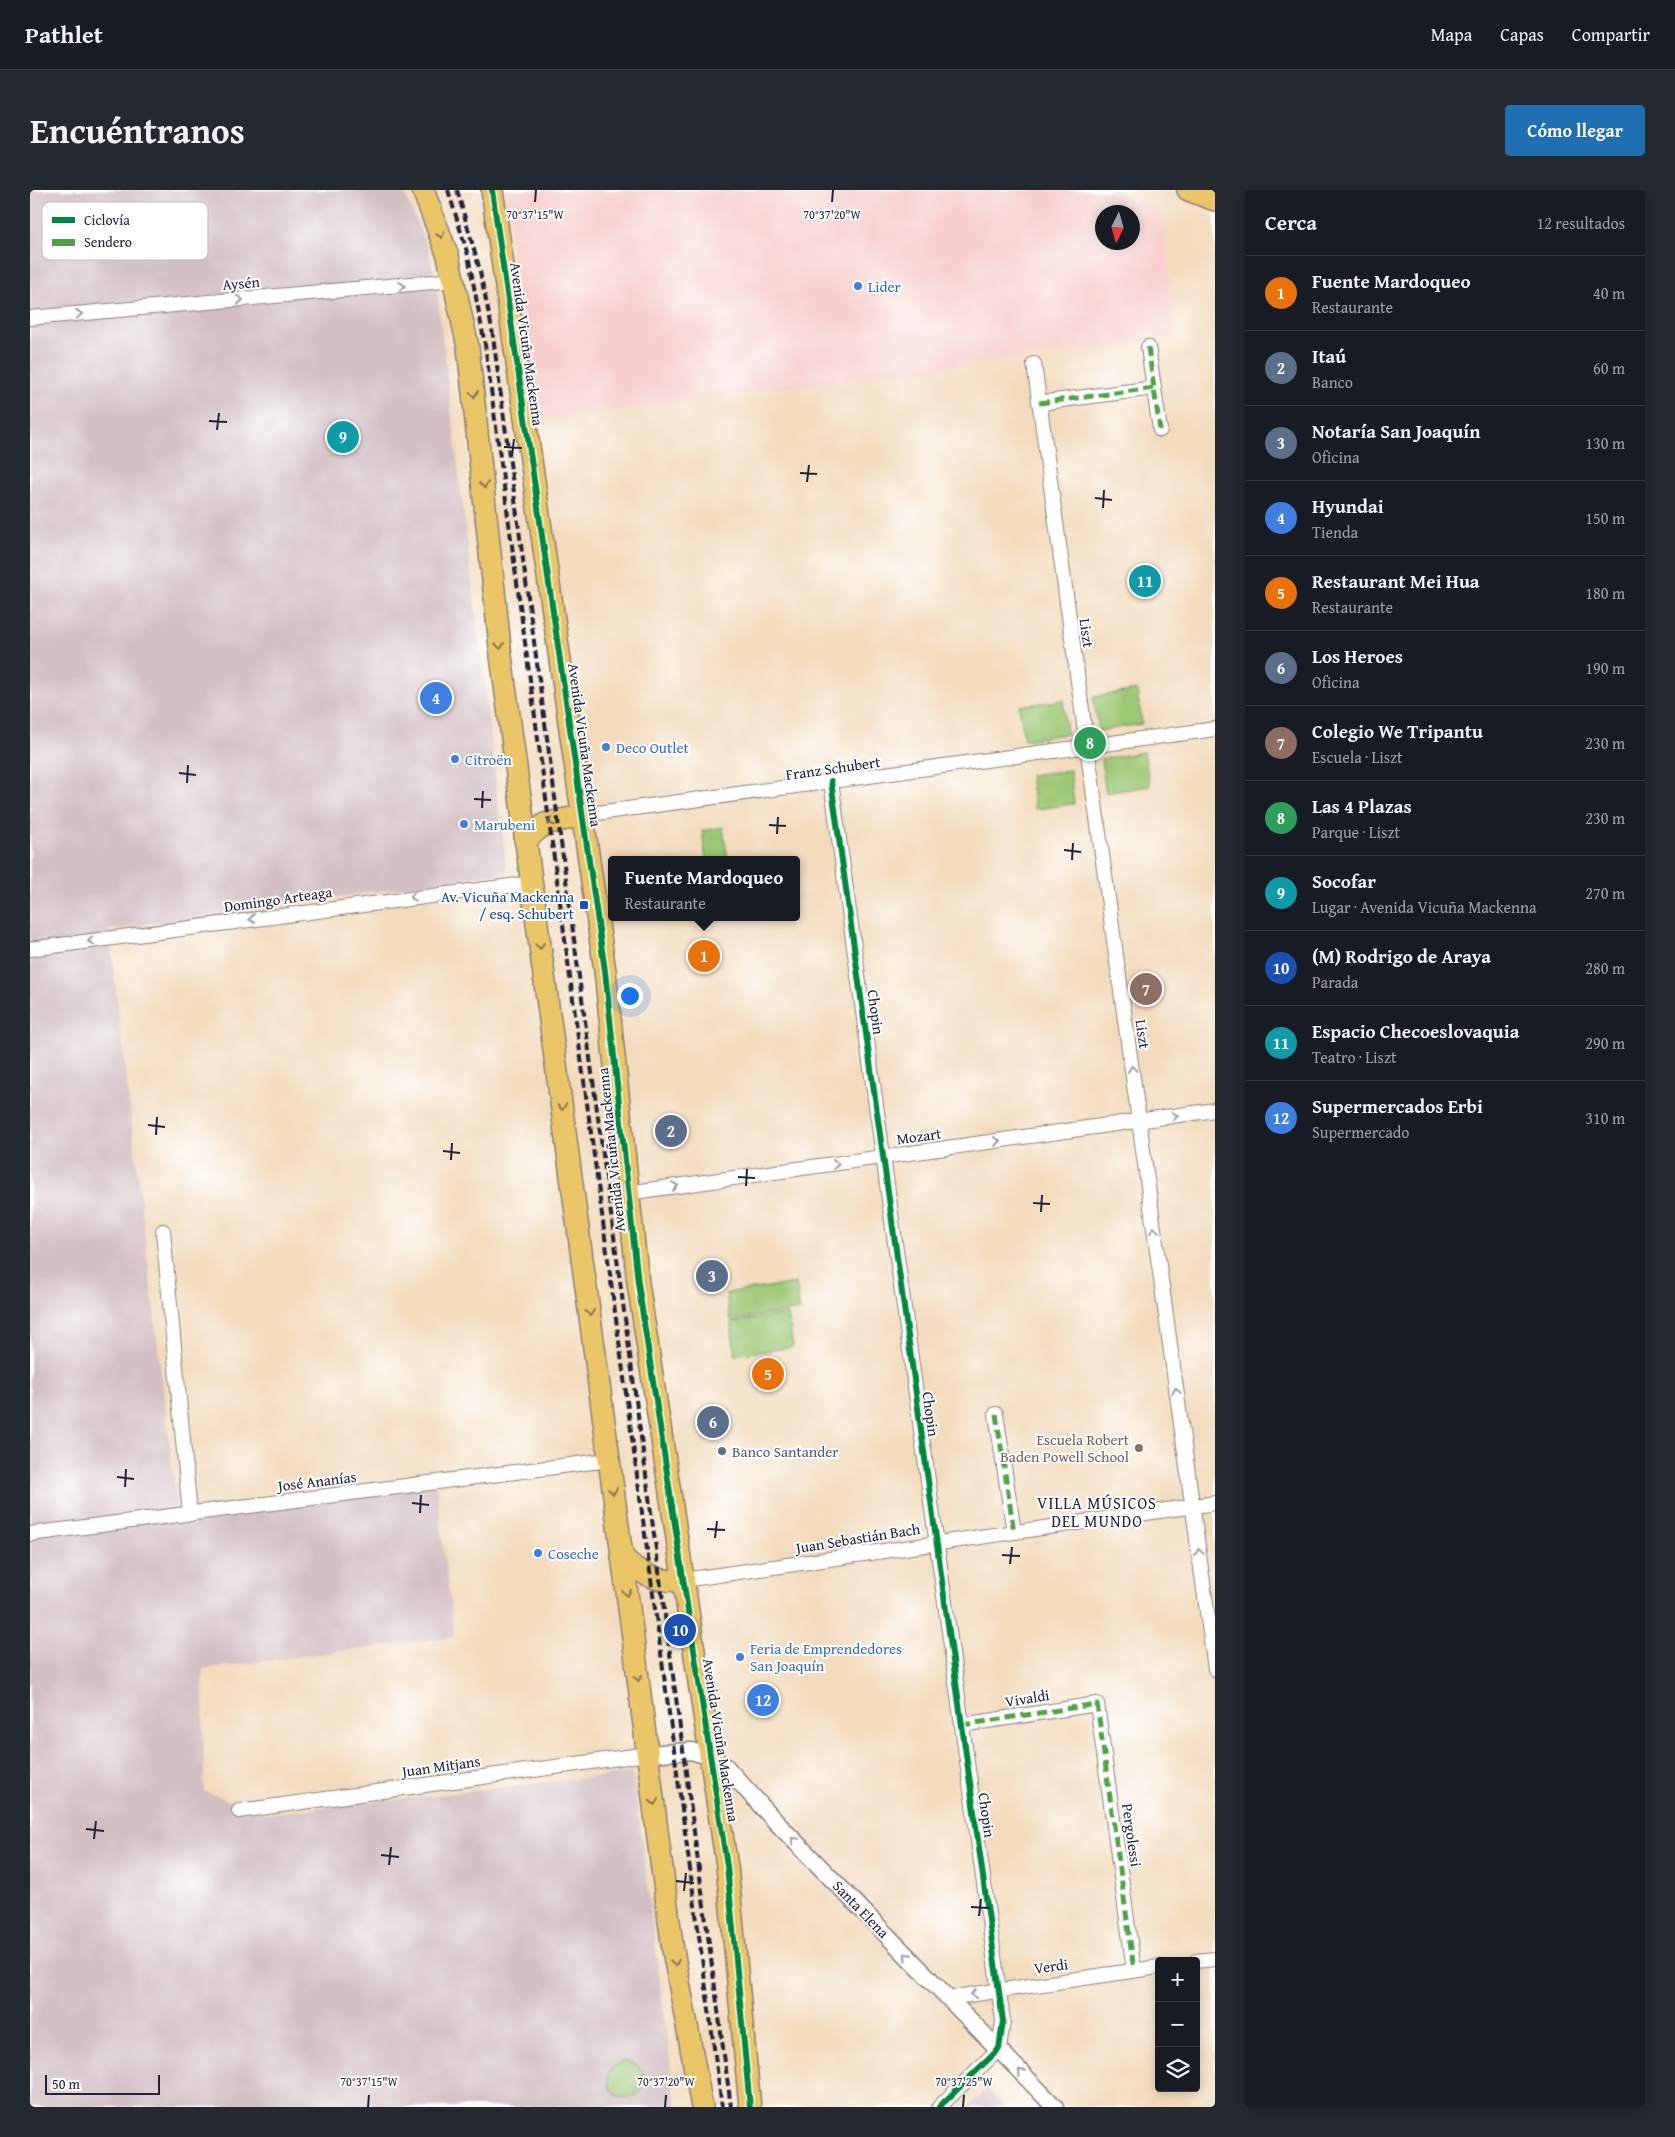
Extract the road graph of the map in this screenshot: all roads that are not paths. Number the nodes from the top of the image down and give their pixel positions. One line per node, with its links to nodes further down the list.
1 (424, 190): 5 (main road, one-way to 5)
2 (492, 190): 15 (main road, Avenida Vicuña Mackenna)
3 (1188, 190): 4 (main road)
4 (1215, 200)
5 (455, 280): 6 (street, Aysén, one-way to 5); 16 (main road, one-way to 16)
6 (30, 318)
7 (1148, 346): 9 (street)
8 (1034, 364): 10 (street, Liszt)
9 (1154, 388): 10 (street); 11 (street)
10 (1039, 403): 13 (street, Liszt)
11 (1160, 430)
12 (1215, 729): 13 (street, Franz Schubert)
13 (1087, 747): 14 (street, Franz Schubert); 20 (street, Liszt, one-way to 13)
14 (831, 781): 15 (street, Franz Schubert); 21 (street, Chopin)
15 (583, 815): 16 (main road, one-way to 16); 22 (main road, Avenida Vicuña Mackenna)
16 (525, 840): 17 (main road)
17 (531, 883): 18 (street, Domingo Arteaga, one-way to 18); 25 (main road, one-way to 25)
18 (30, 949)
19 (1215, 1110): 20 (street, Mozart, one-way to 19)
20 (1139, 1121): 21 (street, Mozart, one-way to 20); 27 (street, Liszt, one-way to 20)
21 (883, 1157): 22 (street, Mozart, one-way to 21); 31 (street, Chopin)
22 (627, 1193): 33 (main road, Avenida Vicuña Mackenna)
23 (163, 1231): 28 (street)
24 (996, 1414): 29 (street)
25 (609, 1460): 28 (street, José Ananías); 32 (main road, one-way to 32)
26 (1215, 1503): 27 (street, Juan Sebastián Bach)
27 (1192, 1506): 29 (street, Juan Sebastián Bach); 34 (street, Liszt, one-way to 27)
28 (190, 1514): 30 (street, José Ananías)
29 (1014, 1532): 31 (street, Juan Sebastián Bach)
30 (30, 1534)
31 (937, 1543): 33 (street, Juan Sebastián Bach); 36 (street, Chopin)
32 (622, 1556): 33 (main road); 37 (main road, one-way to 37)
33 (684, 1580): 38 (main road, Avenida Vicuña Mackenna)
34 (1215, 1670)
35 (1097, 1704): 36 (street, Vivaldi); 43 (street, Pergolessi)
36 (962, 1725): 44 (street, Chopin)
37 (648, 1754): 38 (street, Santa Elena); 39 (street, Juan Mitjans); 47 (main road, one-way to 47)
38 (712, 1757): 45 (street, Santa Elena, one-way to 38); 48 (main road, Avenida Vicuña Mackenna)
39 (239, 1811)
40 (1215, 1959): 41 (street)
41 (1200, 1961)
42 (1155, 1967): 43 (street, Verdi)
43 (1134, 1970): 44 (street, Verdi)
44 (999, 1990): 45 (street, Verdi, one-way to 45); 46 (street, Chopin)
45 (948, 1998): 46 (street, Santa Elena)
46 (999, 2049): 49 (street); 50 (street, Santa Elena, one-way to 46)
47 (702, 2107)
48 (750, 2107)
49 (939, 2107)
50 (1055, 2107)

